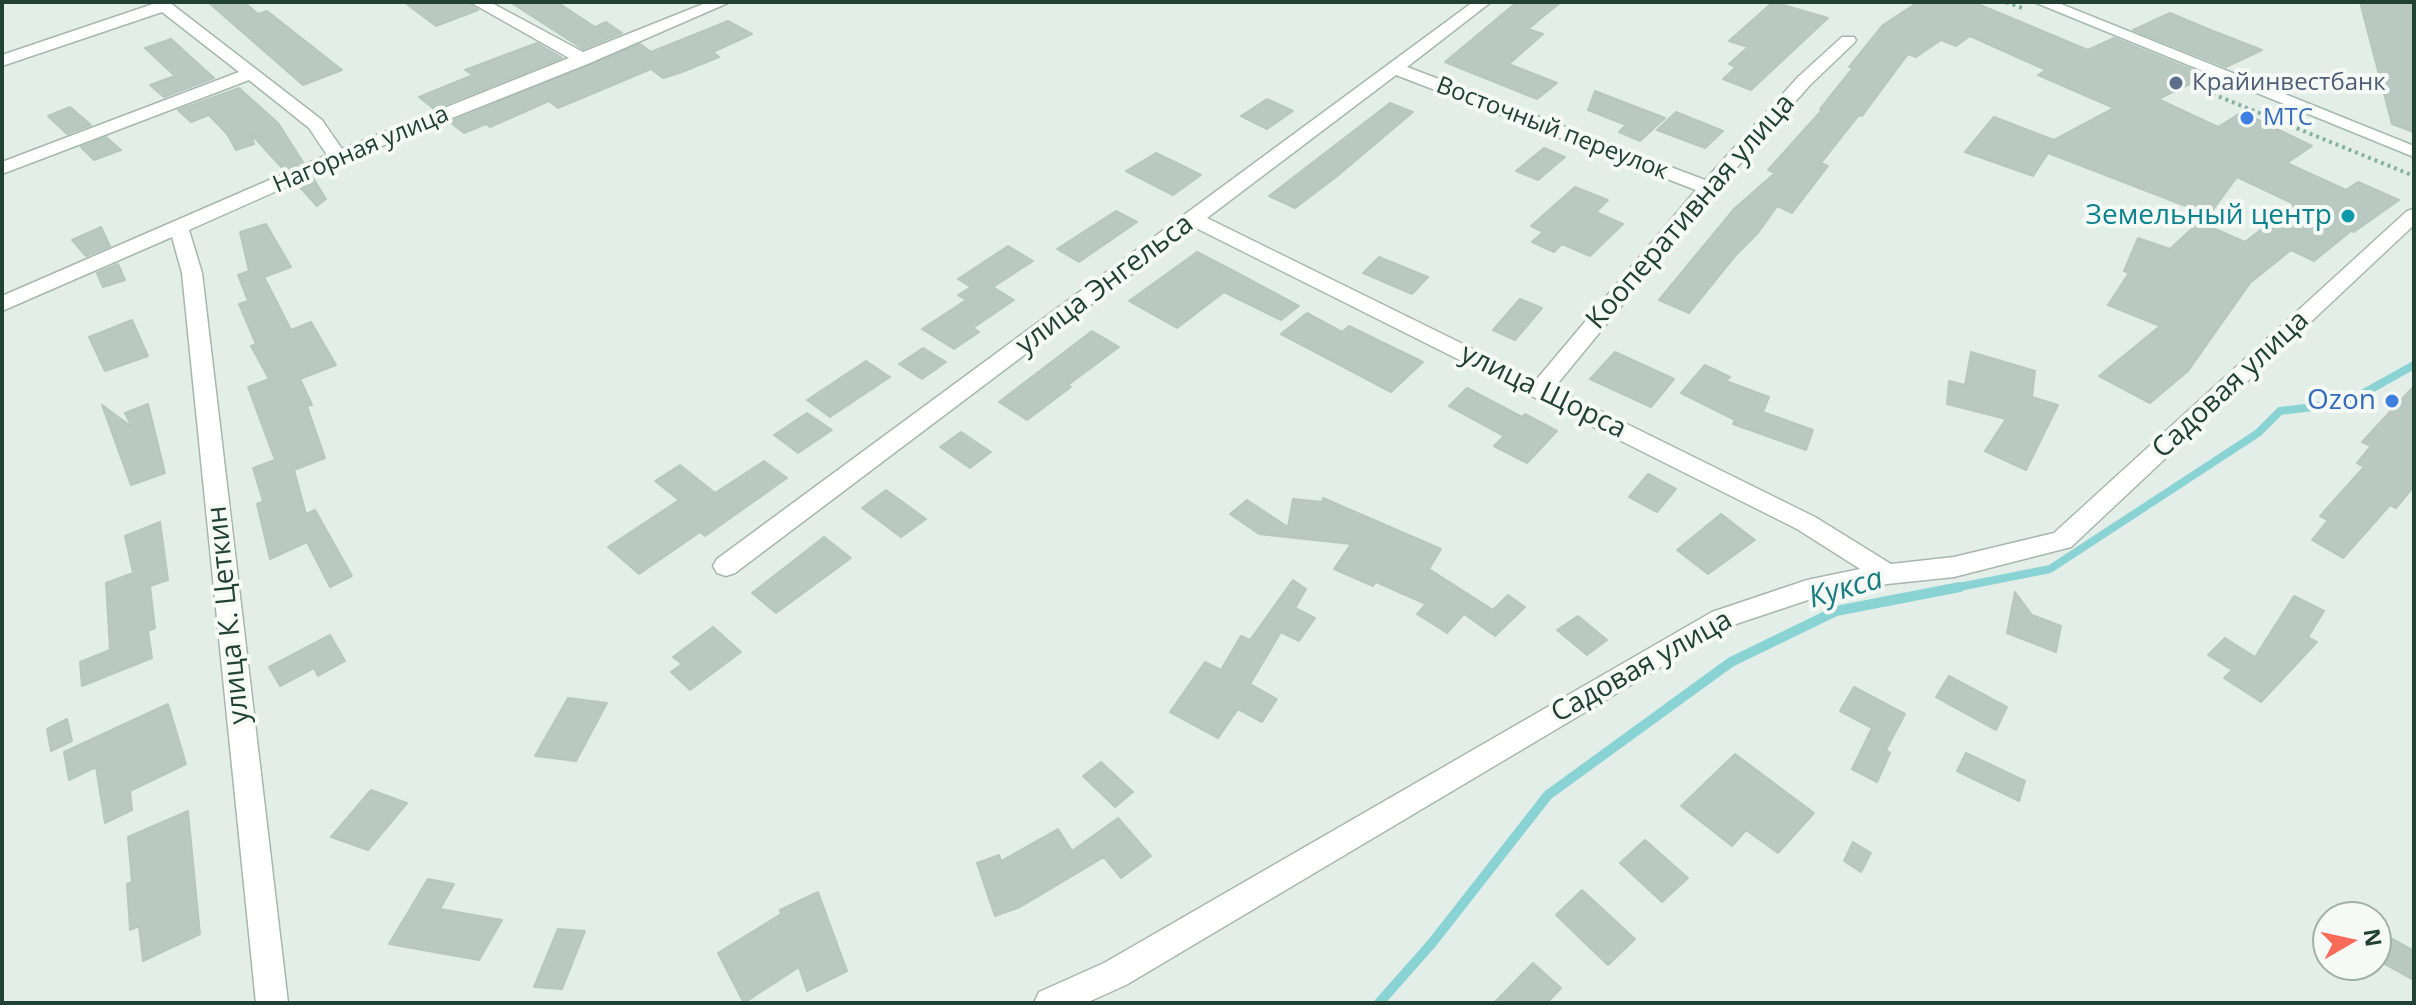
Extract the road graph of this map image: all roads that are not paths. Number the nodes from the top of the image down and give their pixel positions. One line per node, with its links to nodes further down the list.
1 (478, 2): 7 (street)
2 (722, 2): 7 (street, Нагорная улица)
3 (1483, 2): 9 (street, улица Энгельса)
4 (2042, 2): 11 (street)
5 (161, 4): 8 (street); 10 (street)
6 (1848, 40): 14 (street, Кооперативная улица)
7 (584, 59): 12 (street, Нагорная улица)
8 (2, 61)
9 (1396, 69): 14 (street, Восточный переулок); 16 (street, улица Энгельса)
10 (249, 74): 12 (street); 13 (street)
11 (2414, 152)
12 (338, 157): 17 (street, Нагорная улица)
13 (2, 168)
14 (1708, 188): 19 (street, Кооперативная улица)
15 (2414, 215): 21 (street, Садовая улица)
16 (1194, 219): 19 (street, улица Щорса); 20 (street, улица Энгельса)
17 (179, 229): 18 (street, Нагорная улица); 22 (street, улица К. Цеткин)
18 (2, 304)
19 (1540, 390): 21 (street, улица Щорса)
20 (726, 566)
21 (1887, 574): 23 (street, Садовая улица)
22 (272, 1003)
23 (1050, 1003)

